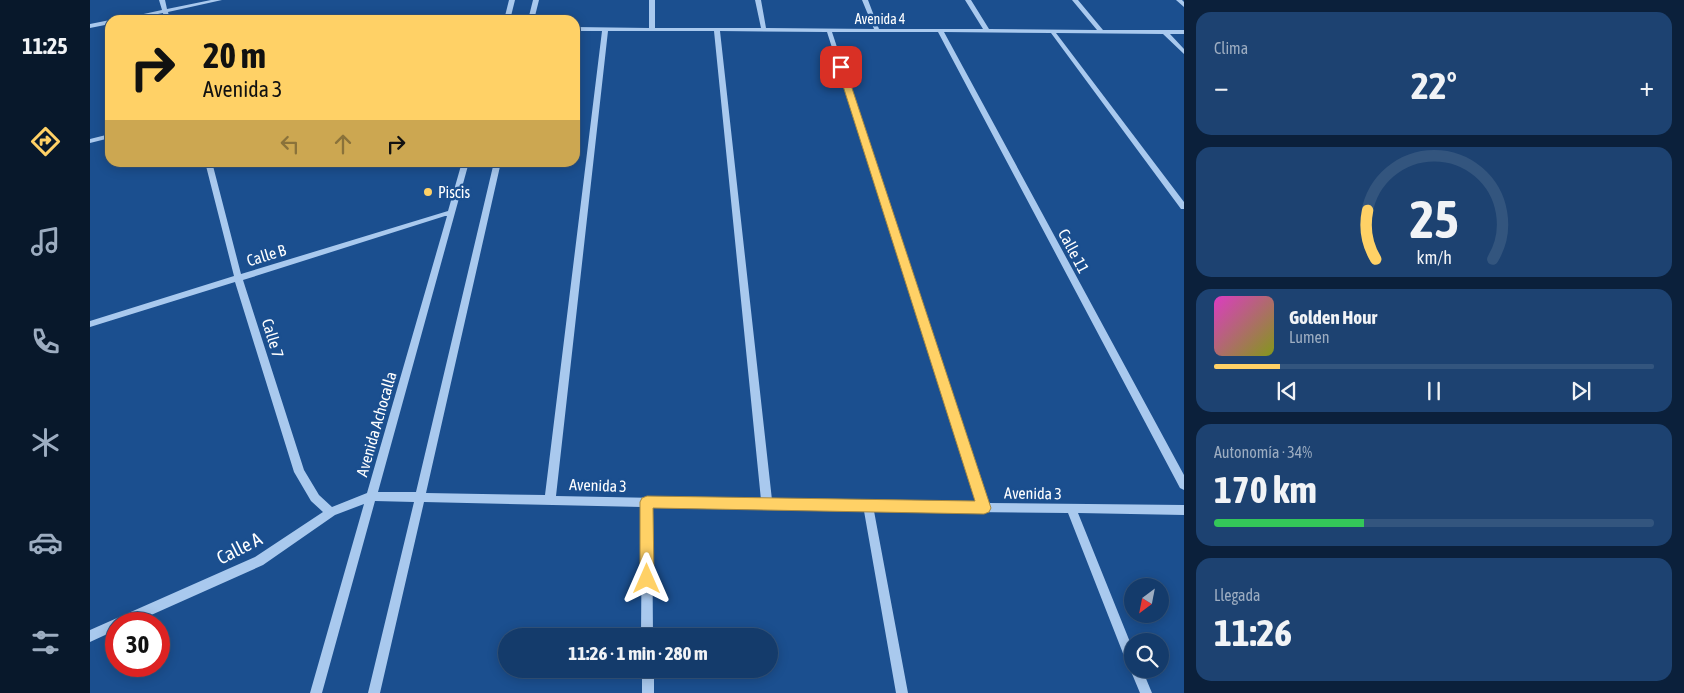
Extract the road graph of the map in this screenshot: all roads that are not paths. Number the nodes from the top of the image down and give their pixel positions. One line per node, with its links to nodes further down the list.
1 (162, 0): 12 (street)
2 (220, 0): 12 (street)
3 (512, 0): 15 (street)
4 (536, 0): 16 (street)
5 (652, 0): 21 (street)
6 (758, 0): 23 (street)
7 (865, 0): 25 (street)
8 (968, 0): 27 (street)
9 (1075, 0): 29 (street)
10 (1179, 0): 11 (street)
11 (1184, 5)
12 (164, 11): 13 (street); 14 (street)
13 (144, 15)
14 (165, 15)
15 (508, 15)
16 (532, 15)
17 (105, 23): 18 (street)
18 (90, 26)
19 (580, 29): 20 (street, Avenida 4)
20 (605, 29): 21 (street, Avenida 4); 45 (street)
21 (652, 29): 22 (street, Avenida 4)
22 (717, 30): 23 (street, Avenida 4); 47 (street)
23 (764, 30): 24 (street, Avenida 4)
24 (829, 30): 25 (street, Avenida 4); 49 (street)
25 (877, 30): 26 (street, Avenida 4)
26 (940, 31): 27 (street, Avenida 4); 42 (street, Calle 11)
27 (987, 31): 28 (street, Avenida 4)
28 (1052, 31): 29 (street, Avenida 4); 38 (street)
29 (1102, 32): 30 (street, Avenida 4)
30 (1165, 32): 31 (street, Avenida 4); 32 (street)
31 (1184, 32)
32 (1184, 52)
33 (105, 137): 34 (street)
34 (90, 141)
35 (209, 167): 40 (street, Calle 7)
36 (465, 167): 39 (street, Avenida Achocalla)
37 (497, 167): 44 (street)
38 (1184, 207)
39 (451, 214): 40 (street, Calle B); 43 (street, Avenida Achocalla)
40 (238, 278): 41 (street, Calle B); 52 (street, Calle 7)
41 (90, 324)
42 (1184, 485)
43 (372, 496): 44 (street, Avenida 3); 52 (street, Calle A); 60 (street, Avenida Achocalla)
44 (421, 497): 45 (street, Avenida 3); 61 (street)
45 (550, 499): 46 (street, Avenida 3)
46 (647, 502): 47 (street, Avenida 3); 54 (street)
47 (767, 505): 48 (street, Avenida 3)
48 (868, 506): 49 (street, Avenida 3); 63 (street)
49 (984, 508): 50 (street, Avenida 3)
50 (1071, 509): 51 (street, Avenida 3); 57 (street)
51 (1184, 510)
52 (331, 512): 53 (street, Calle A)
53 (144, 612)
54 (648, 628)
55 (105, 629): 56 (street, Calle A)
56 (90, 636)
57 (1124, 641)
58 (648, 678): 62 (street)
59 (1140, 678): 64 (street)
60 (316, 693)
61 (374, 693)
62 (648, 693)
63 (902, 693)
64 (1146, 693)

